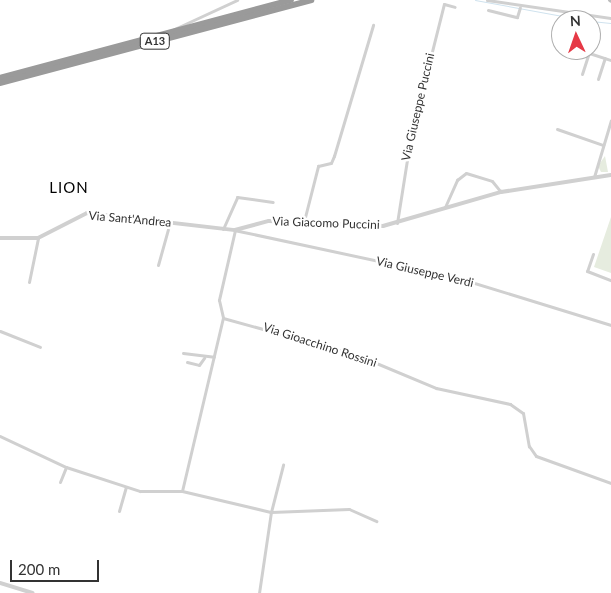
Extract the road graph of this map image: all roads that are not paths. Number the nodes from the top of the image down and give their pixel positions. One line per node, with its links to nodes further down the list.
1 (237, 0): 10 (street)
2 (291, 0): 10 (highway, A13)
3 (311, 0): 16 (highway, A13)
4 (486, 0): 6 (street)
5 (455, 7): 27 (street, Via Giuseppe Puccini)
6 (519, 9): 7 (street); 8 (street)
7 (488, 10)
8 (611, 18)
9 (373, 25): 25 (street)
10 (167, 33): 14 (highway, A13)
11 (605, 58): 12 (street); 13 (street); 15 (street)
12 (611, 60)
13 (582, 74)
14 (0, 78)
15 (598, 79)
16 (0, 83)
17 (611, 120): 19 (street)
18 (557, 129): 19 (street)
19 (603, 145): 21 (street)
20 (611, 175): 21 (street, Via Giacomo Puccini)
21 (594, 177): 22 (street, Via Giacomo Puccini)
22 (502, 192): 24 (street, Via Giacomo Puccini); 24 (street)
23 (273, 202): 28 (street)
24 (445, 207): 27 (street, Via Giacomo Puccini)
25 (304, 221): 27 (street, Via Giacomo Puccini); 29 (street, Via Giacomo Puccini)
26 (170, 222): 28 (street, Via Sant'Andrea); 31 (street, Via Sant'Andrea); 33 (street)
27 (397, 224)
28 (224, 229): 29 (street, Via Sant'Andrea)
29 (235, 230): 36 (street); 37 (street, Via Giuseppe Verdi)
30 (0, 238): 31 (street, Via Sant'Andrea)
31 (38, 238): 35 (street)
32 (593, 254): 34 (street)
33 (158, 265)
34 (611, 280)
35 (29, 282)
36 (223, 318): 41 (street); 48 (street, Via Gioacchino Rossini)
37 (611, 325)
38 (0, 331): 39 (street)
39 (40, 347)
40 (183, 353): 42 (street)
41 (214, 357): 42 (street); 50 (street)
42 (204, 358): 43 (street)
43 (187, 362)
44 (0, 436): 46 (street)
45 (283, 465): 52 (street)
46 (66, 468): 47 (street); 49 (street)
47 (60, 482)
48 (611, 483)
49 (126, 487): 50 (street); 51 (street)
50 (182, 491): 52 (street)
51 (119, 511)
52 (271, 512): 53 (street); 56 (street)
53 (376, 521)
54 (0, 583): 55 (street)
55 (33, 593)
56 (259, 593)

